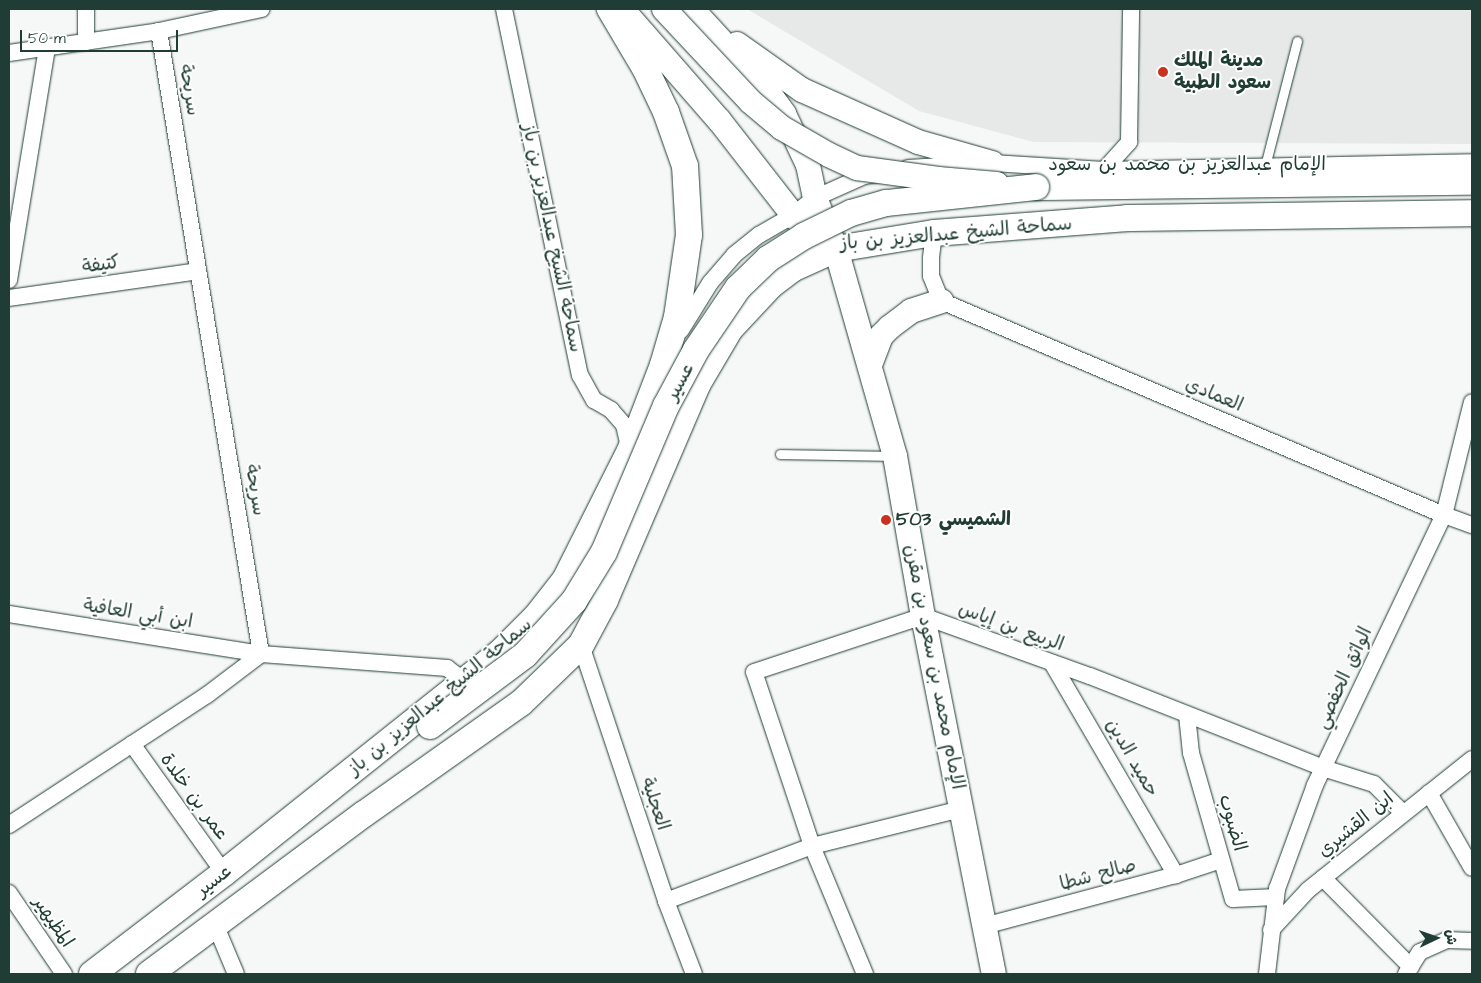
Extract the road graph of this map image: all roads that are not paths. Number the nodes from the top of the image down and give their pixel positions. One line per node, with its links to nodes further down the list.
1 (86, 9): 10 (street)
2 (262, 9): 9 (street)
3 (504, 9): 35 (street, سماحة الشيخ عبدالعزيز بن باز)
4 (610, 9): 32 (main road, سماحة الشيخ عبدالعزيز بن باز)
5 (622, 9): 23 (street, سماحة الشيخ عبدالعزيز بن باز)
6 (664, 9): 20 (street, bridge)
7 (1131, 9): 18 (street)
8 (696, 13): 15 (street); 21 (street, الإمام محمد بن سعود بن مقرن)
9 (159, 31): 10 (street); 28 (street, سريحة)
10 (86, 42): 12 (street)
11 (1298, 42): 16 (lane)
12 (47, 48): 13 (street); 27 (street)
13 (9, 53)
14 (1472, 162): 16 (street, الإمام عبدالعزيز بن محمد بن سعود)
15 (992, 163): 17 (street, الإمام عبدالعزيز بن محمد بن سعود); 18 (street, الإمام عبدالعزيز بن محمد بن سعود)
16 (1265, 166): 18 (street, الإمام عبدالعزيز بن محمد بن سعود)
17 (903, 169): 21 (street, عسير)
18 (1104, 170)
19 (1472, 182): 20 (main road, الإمام عبدالعزيز بن محمد بن سعود)
20 (1036, 187): 50 (main road, عسير, bridge)
21 (815, 198): 23 (street, عسير); 26 (street, الإمام محمد بن سعود بن مقرن)
22 (1472, 213): 25 (main road, سماحة الشيخ عبدالعزيز بن باز)
23 (793, 215): 26 (main road, سماحة الشيخ عبدالعزيز بن باز); 32 (street, عسير)
24 (1472, 225): 25 (street)
25 (934, 233): 26 (main road, سماحة الشيخ عبدالعزيز بن باز); 31 (street)
26 (836, 249): 33 (street, الإمام محمد بن سعود بن مقرن); 42 (main road)
27 (10, 259): 29 (street)
28 (198, 271): 30 (street, كتيفة); 43 (street, سريحة)
29 (9, 280)
30 (9, 298)
31 (941, 301): 33 (street); 38 (street, العمادي)
32 (663, 365): 35 (main road, سماحة الشيخ عبدالعزيز بن باز)
33 (870, 365): 37 (street, الإمام محمد بن سعود بن مقرن)
34 (1472, 404): 38 (street, الواثق الحفصي)
35 (630, 451): 45 (main road, سماحة الشيخ عبدالعزيز بن باز)
36 (780, 454): 37 (lane)
37 (895, 456): 41 (street, الإمام محمد بن سعود بن مقرن)
38 (1444, 515): 39 (street, العمادي); 49 (street, الواثق الحفصي)
39 (1472, 525)
40 (9, 614): 43 (street, ابن أبي العافية)
41 (923, 616): 44 (street, الربيع بن إياس); 52 (street, الإمام محمد بن سعود بن مقرن); 55 (street)
42 (581, 645): 63 (street, العجلية); 64 (main road)
43 (261, 654): 45 (street, ابن أبي العافية); 47 (street)
44 (1052, 663): 46 (street, الربيع بن إياس); 59 (street, حميد الدين)
45 (464, 681): 50 (main road, سماحة الشيخ عبدالعزيز بن باز)
46 (1187, 715): 49 (street, الربيع بن إياس); 56 (street, الضبوب)
47 (132, 744): 54 (street); 58 (street, عمر بن خلدة)
48 (1472, 759): 51 (street, ابن القشيري)
49 (1323, 768): 53 (street, الربيع بن إياس); 62 (street, الواثق الحفصي)
50 (335, 785): 58 (main road, عسير)
51 (1429, 793): 53 (street, ابن القشيري); 57 (street)
52 (961, 809): 55 (street); 65 (street, الإمام محمد بن سعود بن مقرن)
53 (1403, 814): 60 (street, ابن القشيري)
54 (9, 825)
55 (812, 846): 63 (street); 74 (street)
56 (1221, 860): 59 (street, صالح شطا); 62 (street, الضبوب)
57 (1472, 868)
58 (224, 873): 70 (main road, عسير)
59 (1176, 874): 65 (street, صالح شطا)
60 (1324, 878): 66 (street, ابن القشيري); 68 (street)
61 (9, 892): 69 (street, المظيهير)
62 (1276, 897): 66 (street, الواثق الحفصي)
63 (666, 901): 73 (street, العجلية)
64 (215, 924): 71 (main road); 72 (street)
65 (984, 926): 75 (street, الإمام محمد بن سعود بن مقرن)
66 (1271, 930): 76 (street, الواثق الحفصي)
67 (1472, 941): 68 (street)
68 (1408, 970)
69 (64, 974)
70 (92, 974)
71 (149, 974)
72 (236, 974)
73 (694, 974)
74 (865, 974)
75 (994, 974)
76 (1267, 974)

